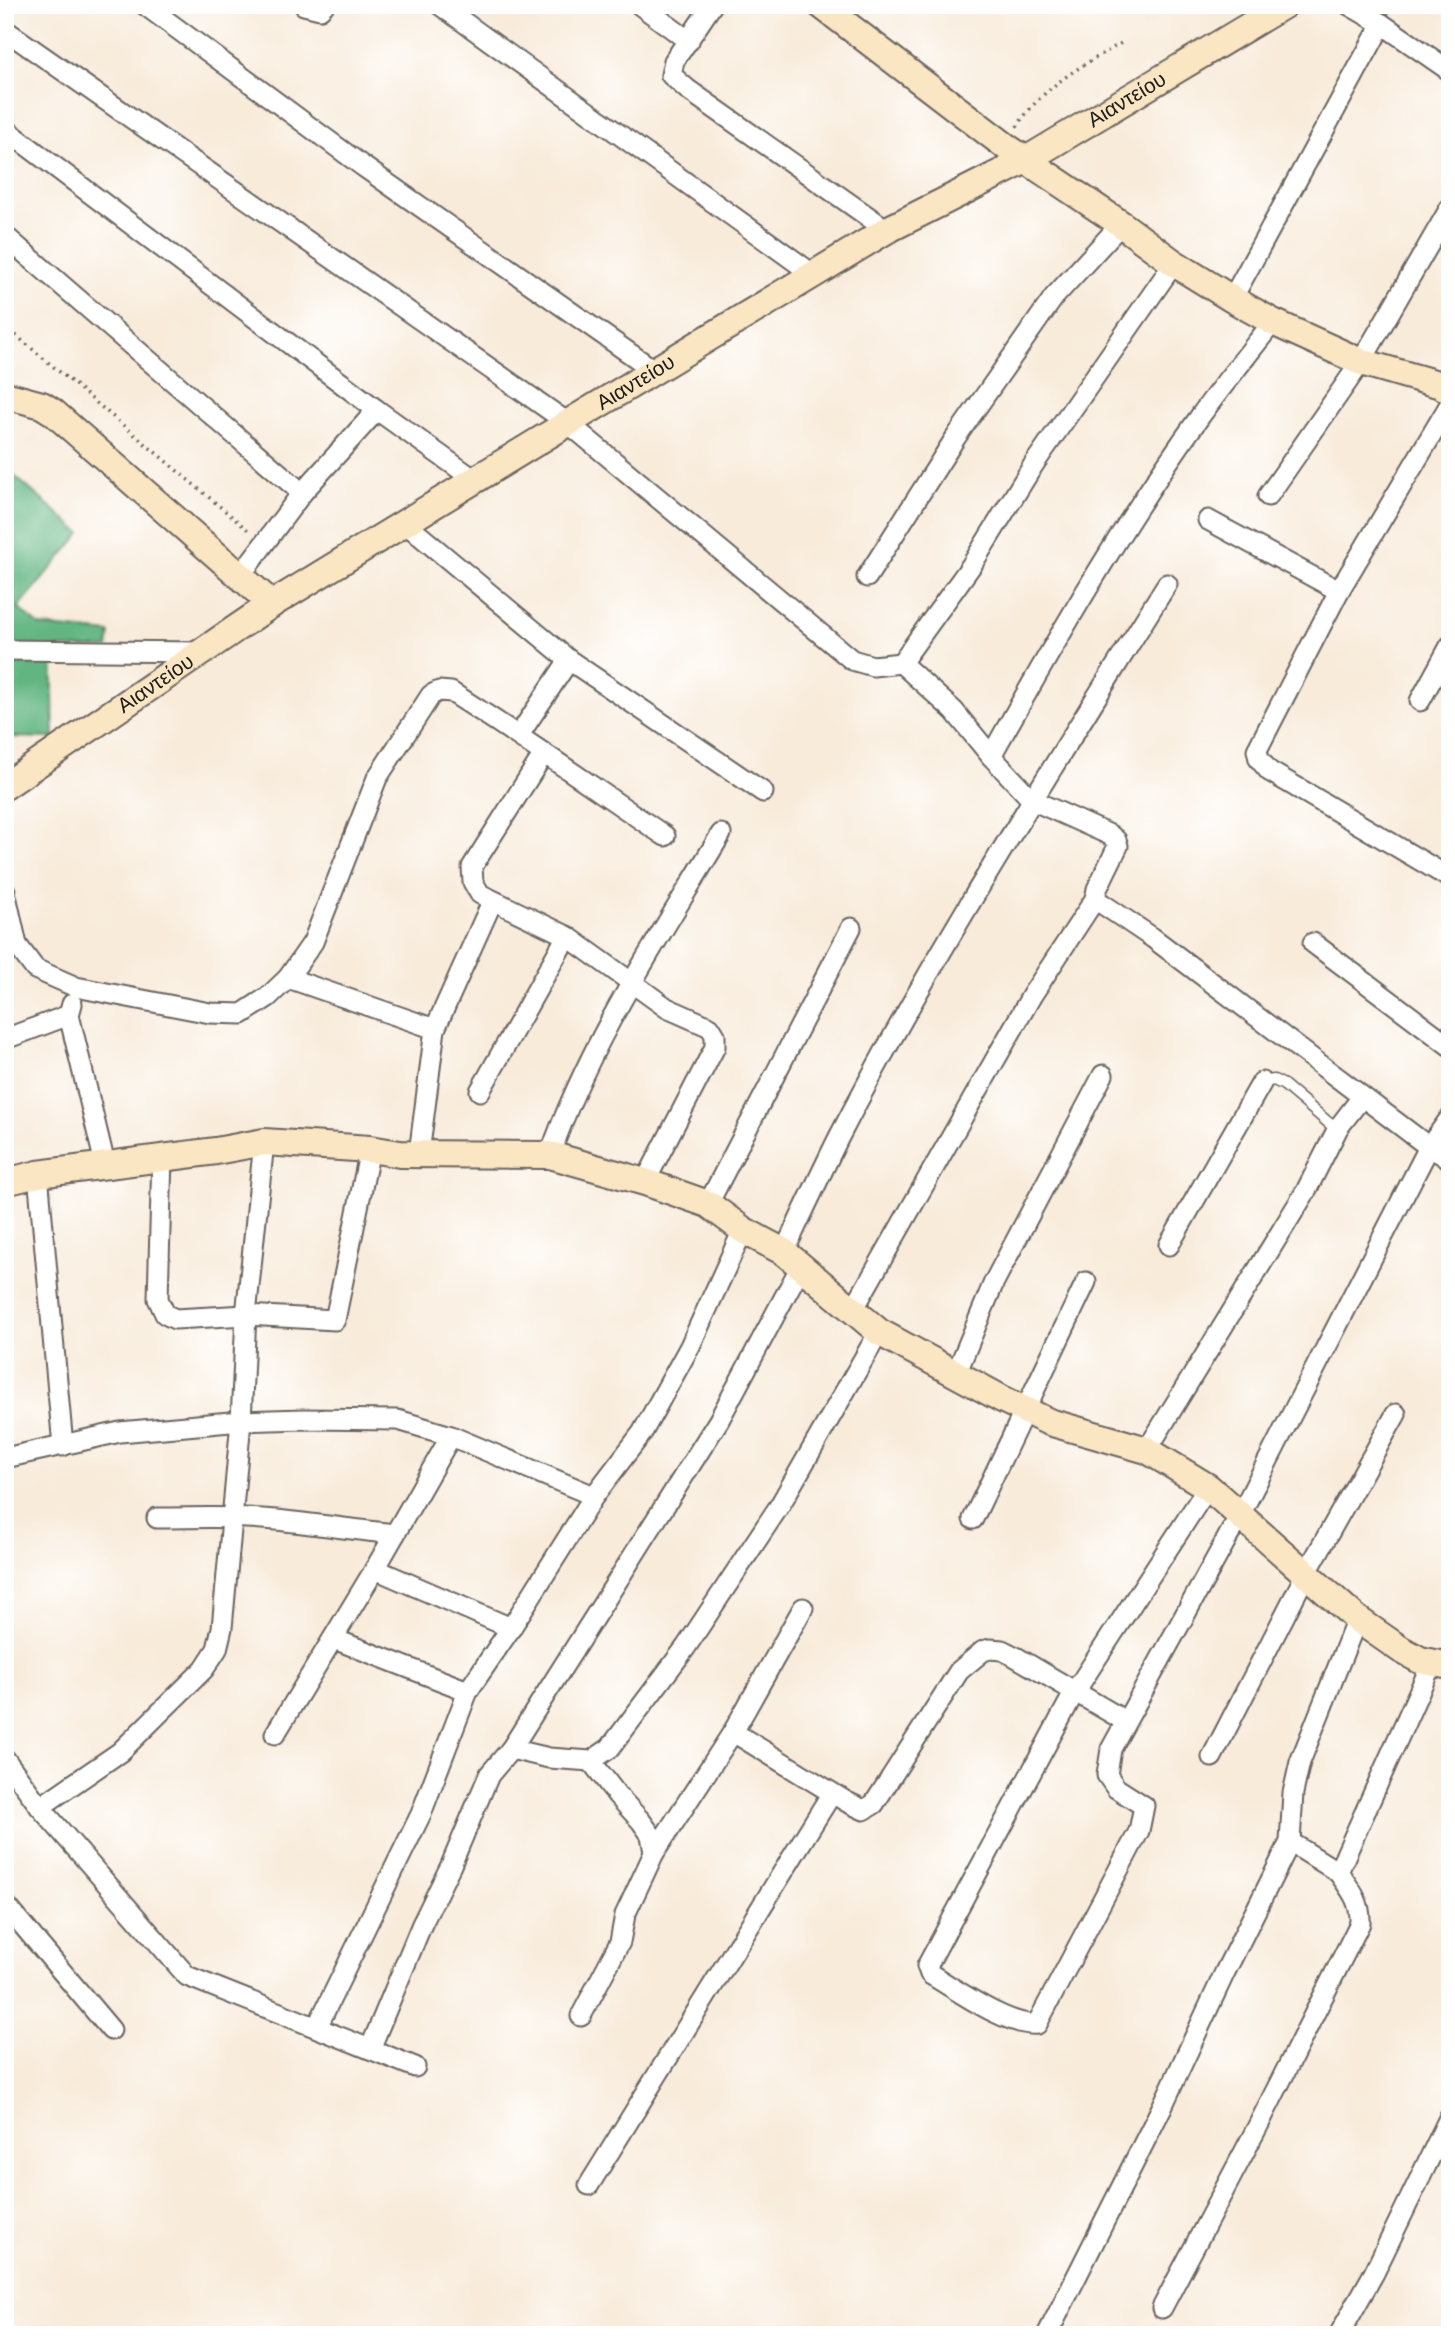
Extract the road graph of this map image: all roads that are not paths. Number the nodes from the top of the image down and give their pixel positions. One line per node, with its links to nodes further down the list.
1 (145, 5): 25 (street)
2 (304, 5): 3 (street)
3 (324, 5)
4 (440, 5): 21 (street)
5 (640, 5): 12 (street)
6 (712, 5): 12 (street)
7 (821, 5): 15 (street)
8 (1284, 5): 15 (street, Αιαντείου)
9 (1349, 5): 10 (street)
10 (1382, 24): 13 (street); 22 (street)
11 (5, 30): 29 (street)
12 (689, 41): 18 (street)
13 (1450, 71)
14 (5, 129): 28 (street)
15 (1017, 154): 17 (street); 18 (street, Αιαντείου)
16 (1450, 208): 24 (street)
17 (1121, 224): 20 (street); 36 (street)
18 (887, 230): 21 (street, Αιαντείου)
19 (5, 236): 31 (street)
20 (1174, 263): 22 (street); 44 (street)
21 (814, 275): 25 (street, Αιαντείου)
22 (1232, 299): 23 (street)
23 (1273, 322): 24 (street); 48 (street)
24 (1361, 362): 26 (street); 32 (street)
25 (655, 371): 29 (street, Αιαντείου)
26 (1448, 388): 38 (street)
27 (5, 395): 35 (street)
28 (377, 410): 30 (street); 31 (street)
29 (568, 423): 30 (street, Αιαντείου); 44 (street)
30 (475, 480): 34 (street, Αιαντείου)
31 (302, 493): 35 (street)
32 (1268, 496)
33 (1208, 520): 38 (street)
34 (406, 524): 39 (street, Αιαντείου); 43 (street)
35 (240, 576): 39 (street)
36 (867, 577)
37 (1167, 584): 51 (street)
38 (1339, 591): 54 (street)
39 (272, 604): 42 (street, Αιαντείου)
40 (1450, 646): 45 (street)
41 (5, 650): 42 (street)
42 (200, 652): 49 (street, Αιαντείου)
43 (569, 660): 46 (street); 50 (street)
44 (901, 663): 48 (street)
45 (1420, 701)
46 (519, 734): 47 (street); 61 (street)
47 (543, 755): 53 (street); 56 (street)
48 (990, 756): 51 (street)
49 (5, 786)
50 (762, 792)
51 (1032, 800): 55 (street); 88 (street)
52 (721, 834): 62 (street)
53 (665, 836)
54 (1450, 878)
55 (1096, 900): 71 (street); 90 (street)
56 (492, 902): 59 (street); 65 (street)
57 (6, 903): 63 (street)
58 (851, 928): 85 (street)
59 (567, 936): 62 (street); 70 (street)
60 (1313, 943): 67 (street)
61 (288, 978): 63 (street); 65 (street)
62 (631, 983): 78 (street); 84 (street)
63 (76, 987): 64 (street)
64 (69, 1015): 66 (street); 81 (street)
65 (435, 1029): 77 (street)
66 (5, 1039)
67 (1450, 1046)
68 (1103, 1075): 93 (street)
69 (1262, 1082): 73 (lane); 87 (street)
70 (480, 1091)
71 (1362, 1097): 73 (street); 75 (street)
72 (1450, 1118): 75 (street)
73 (1338, 1128): 99 (street)
74 (264, 1142): 76 (street); 79 (street); 91 (street)
75 (1429, 1147): 80 (street); 103 (street)
76 (370, 1149): 77 (street); 91 (street)
77 (419, 1154): 78 (street)
78 (550, 1155): 84 (street)
79 (162, 1156): 81 (street); 91 (street)
80 (1450, 1159)
81 (105, 1164): 82 (street)
82 (38, 1174): 83 (street); 98 (street)
83 (5, 1182)
84 (645, 1182): 85 (street)
85 (708, 1204): 86 (street)
86 (743, 1230): 88 (street); 102 (street)
87 (1169, 1244)
88 (793, 1259): 90 (street); 120 (street)
89 (1086, 1282): 94 (street)
90 (853, 1310): 92 (street)
91 (246, 1315): 96 (street)
92 (879, 1332): 93 (street); 123 (street)
93 (956, 1374): 94 (street)
94 (1024, 1410): 99 (street); 106 (street)
95 (1396, 1414): 109 (street)
96 (241, 1421): 97 (street); 98 (street); 104 (street)
97 (451, 1436): 102 (street); 107 (street)
98 (63, 1446): 100 (street)
99 (1147, 1450): 101 (street)
100 (5, 1458)
101 (1208, 1487): 103 (street); 116 (street)
102 (594, 1496): 112 (street)
103 (1240, 1515): 109 (street); 117 (street)
104 (231, 1517): 105 (street); 107 (street); 125 (street)
105 (157, 1518)
106 (973, 1519)
107 (395, 1534): 108 (street)
108 (375, 1569): 112 (street); 113 (street)
109 (1307, 1573): 111 (street); 121 (street)
110 (803, 1608): 118 (street)
111 (1357, 1619): 114 (street); 126 (street)
112 (511, 1628): 115 (street)
113 (334, 1639): 115 (street); 119 (street)
114 (1441, 1664): 128 (street)
115 (468, 1691): 131 (street)
116 (1074, 1693): 117 (street); 117 (street); 124 (street)
117 (1125, 1721)
118 (733, 1732): 124 (street); 127 (street)
119 (275, 1734)
120 (511, 1749): 123 (street); 133 (street)
121 (1212, 1757)
122 (5, 1759): 125 (street)
123 (592, 1761): 127 (street)
124 (832, 1793): 136 (street)
125 (40, 1807): 131 (street)
126 (1290, 1842): 128 (street); 138 (street)
127 (654, 1853): 130 (street)
128 (1338, 1871): 137 (street)
129 (5, 1904): 132 (street)
130 (581, 2016)
131 (317, 2027): 133 (street)
132 (111, 2030)
133 (370, 2049): 134 (street)
134 (415, 2067)
135 (1450, 2116): 139 (street)
136 (589, 2185)
137 (1163, 2308)
138 (1046, 2335)
139 (1339, 2335)

